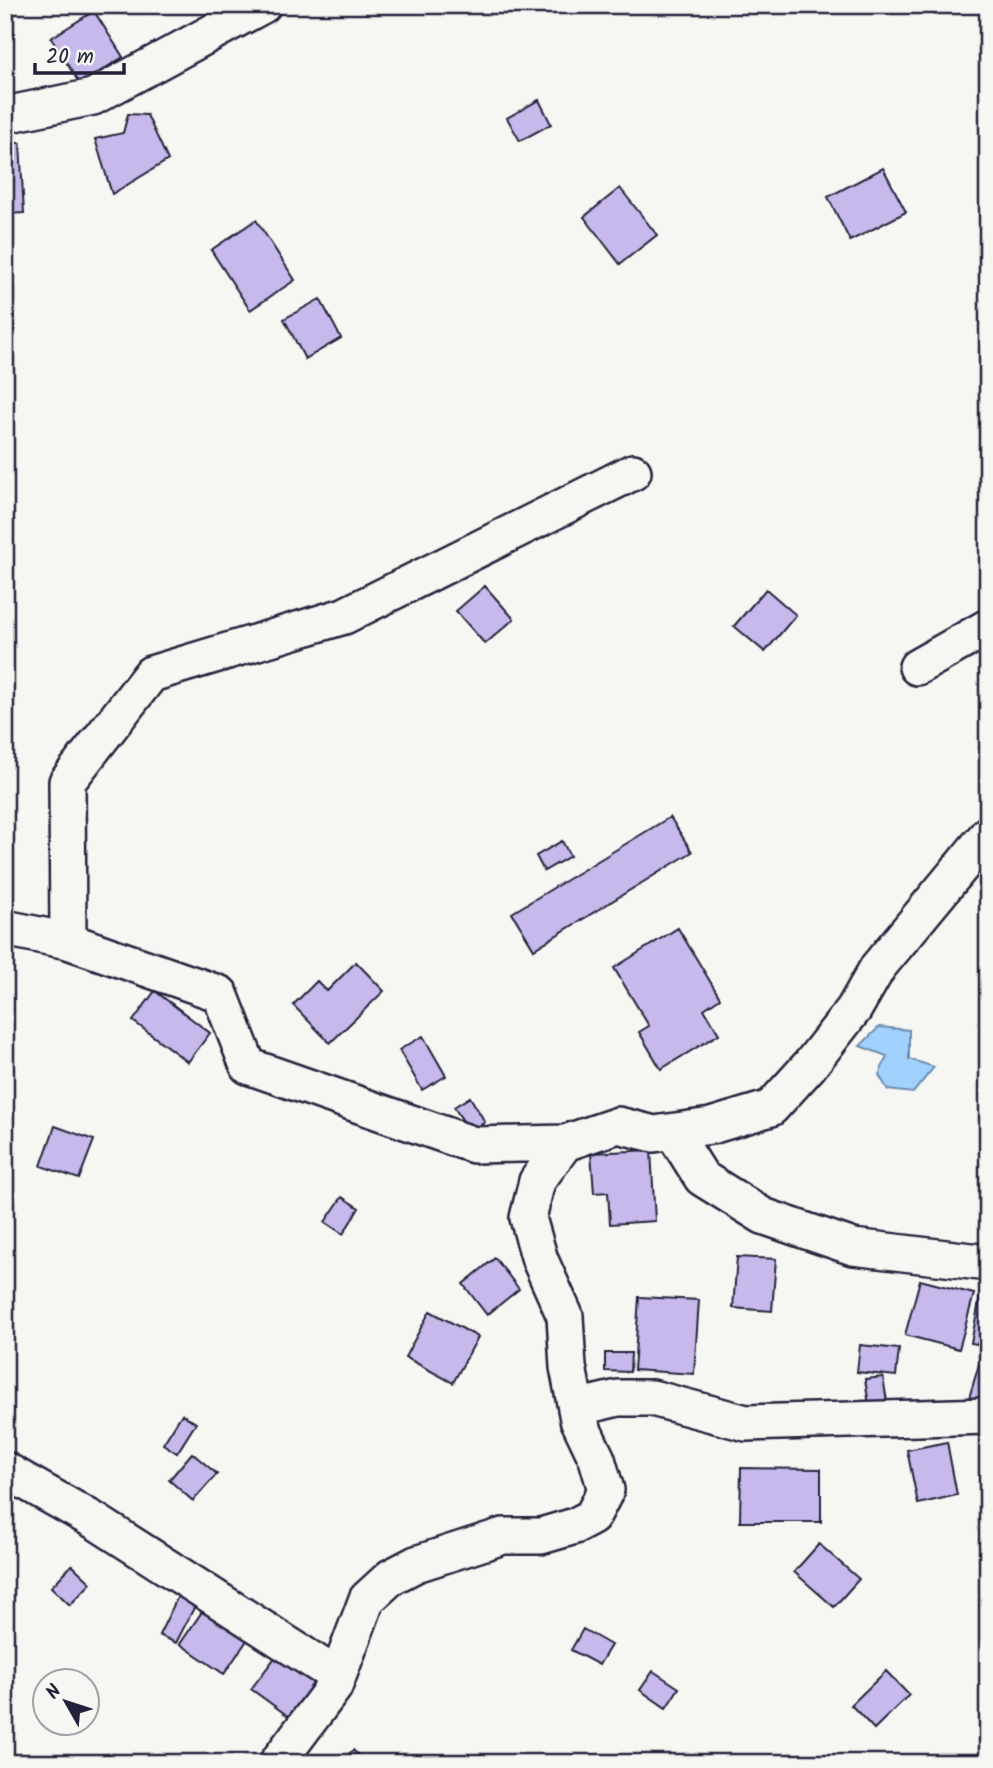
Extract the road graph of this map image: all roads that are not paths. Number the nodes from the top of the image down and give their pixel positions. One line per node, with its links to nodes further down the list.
1 (263, 5): 2 (street)
2 (5, 115)
3 (633, 472): 8 (street)
4 (988, 627): 5 (street)
5 (917, 667)
6 (988, 834): 9 (street)
7 (5, 928): 8 (street)
8 (68, 941): 10 (street)
9 (673, 1132): 10 (street); 11 (street)
10 (565, 1143): 12 (street)
11 (988, 1262)
12 (576, 1408): 13 (street); 15 (street)
13 (988, 1416)
14 (5, 1470): 15 (street)
15 (337, 1676): 16 (street)
16 (277, 1763)

